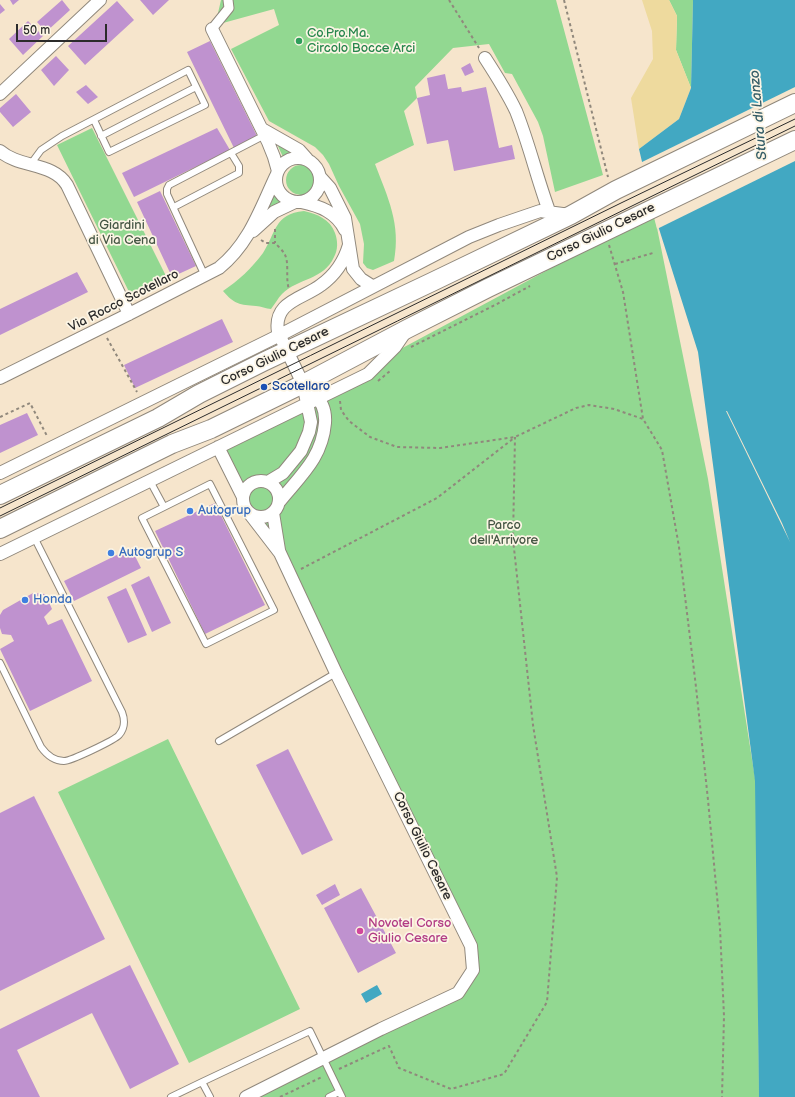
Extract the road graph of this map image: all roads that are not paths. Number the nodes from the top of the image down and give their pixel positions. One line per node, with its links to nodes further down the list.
1 (100, 0): 6 (street)
2 (228, 0): 3 (street)
3 (212, 29): 9 (street)
4 (485, 58): 20 (street)
5 (196, 87): 8 (lane); 10 (lane); 10 (lane)
6 (0, 94)
7 (795, 103): 20 (main road, Corso Giulio Cesare)
8 (94, 120): 10 (lane); 15 (lane)
9 (263, 132): 13 (lane); 14 (street); 16 (street)
10 (101, 136)
11 (795, 140): 27 (main road, Corso Giulio Cesare)
12 (0, 151): 15 (street)
13 (231, 153): 19 (lane); 19 (lane)
14 (308, 160): 16 (street); 17 (street)
15 (30, 165): 26 (street)
16 (277, 174): 18 (street); 22 (street, Via Rocco Scotellaro)
17 (321, 178): 18 (street); 21 (street)
18 (298, 202): 21 (street); 22 (street, Via Rocco Scotellaro)
19 (174, 207): 24 (lane)
20 (551, 218): 25 (street, Corso Giulio Cesare); 28 (main road, Corso Giulio Cesare)
21 (347, 232): 23 (street)
22 (249, 234): 24 (street, Via Rocco Scotellaro)
23 (349, 245): 25 (street); 28 (street)
24 (205, 276): 26 (street, Via Rocco Scotellaro)
25 (372, 286): 28 (street, Corso Giulio Cesare)
26 (129, 314): 29 (street, Via Rocco Scotellaro)
27 (407, 329): 30 (main road, Corso Giulio Cesare); 31 (street)
28 (283, 343): 30 (street); 34 (street, Corso Giulio Cesare); 37 (main road, Corso Giulio Cesare)
29 (0, 378)
30 (303, 384): 31 (street); 32 (street); 43 (main road, Corso Giulio Cesare)
31 (319, 398): 32 (street); 39 (street)
32 (307, 404): 33 (street); 36 (street)
33 (218, 447): 35 (street); 38 (street)
34 (0, 473)
35 (150, 481): 40 (lane); 44 (street)
36 (268, 482): 38 (street); 39 (street)
37 (0, 495)
38 (243, 497): 42 (street)
39 (280, 501): 41 (street)
40 (164, 507): 40 (lane)
41 (273, 513): 42 (street); 45 (street, Corso Giulio Cesare)
42 (250, 514): 45 (street, Corso Giulio Cesare)
43 (0, 528)
44 (34, 537): 46 (street); 47 (lane)
45 (280, 553): 48 (street, Corso Giulio Cesare)
46 (0, 554)
47 (0, 663)
48 (336, 673): 49 (lane); 50 (street, Corso Giulio Cesare)
49 (219, 741)
50 (323, 1058): 51 (lane); 52 (lane); 55 (street, Corso Giulio Cesare)
51 (202, 1082): 53 (lane); 54 (lane)
52 (341, 1094): 56 (lane)
53 (171, 1097)
54 (210, 1097)
55 (246, 1097)
56 (329, 1097)

